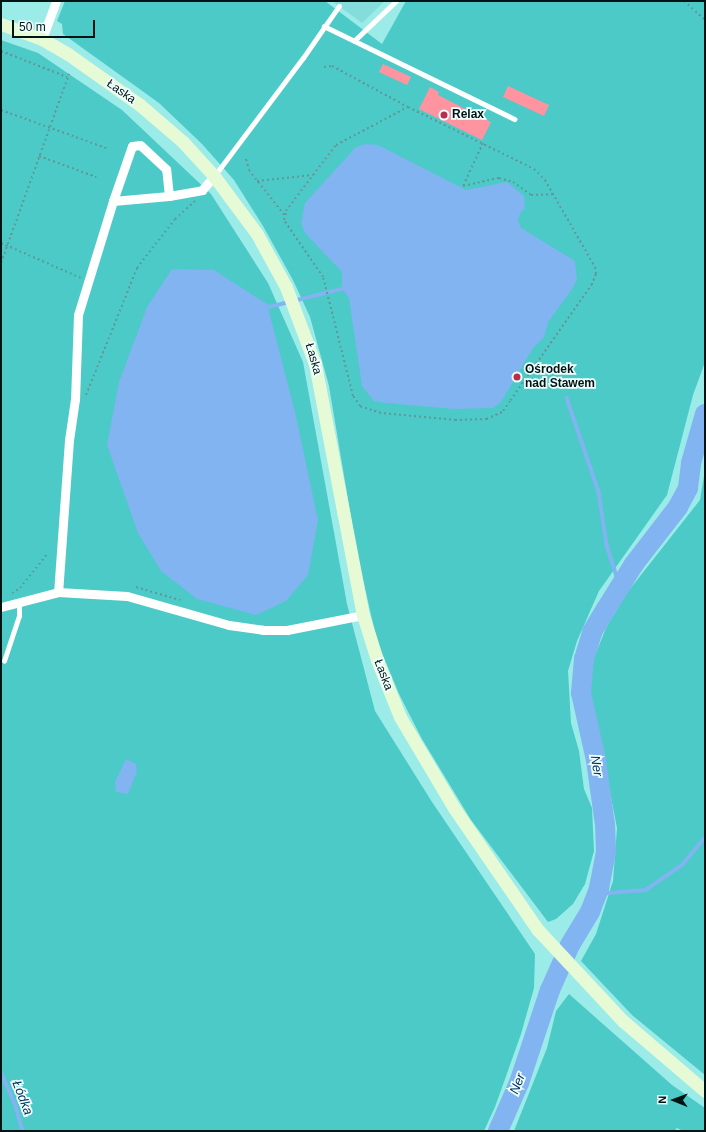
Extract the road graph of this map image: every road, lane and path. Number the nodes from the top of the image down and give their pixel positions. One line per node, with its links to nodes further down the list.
1 (56, 1): 8 (street)
2 (396, 1): 9 (lane)
3 (684, 1): 5 (path)
4 (339, 6): 7 (lane)
5 (705, 20)
6 (1, 24): 8 (main road, Łaska)
7 (324, 26): 9 (lane); 24 (lane)
8 (42, 39): 24 (main road, Łaska)
9 (354, 41): 16 (lane)
10 (1, 51): 13 (path)
11 (324, 67): 14 (path)
12 (69, 74): 13 (path)
13 (67, 77): 17 (path)
14 (408, 107): 18 (path); 22 (path)
15 (1, 110): 17 (path)
16 (514, 119)
17 (50, 126): 19 (path); 20 (path)
18 (483, 143): 26 (path); 26 (path)
19 (106, 148)
20 (39, 156): 23 (path); 32 (path)
21 (246, 160): 25 (path)
22 (313, 175): 25 (path); 30 (path)
23 (96, 177)
24 (212, 179): 27 (street); 43 (main road, Łaska)
25 (257, 181): 30 (path)
26 (554, 194): 30 (path)
27 (168, 196): 29 (street); 29 (street)
28 (200, 198): 35 (path)
29 (113, 201): 34 (street)
30 (284, 216)
31 (1, 243): 32 (path)
32 (7, 246): 33 (path); 34 (path)
33 (1, 263)
34 (88, 280): 38 (street)
35 (84, 400)
36 (47, 554): 39 (path)
37 (130, 587): 40 (path)
38 (58, 592): 41 (street); 43 (street)
39 (7, 596)
40 (183, 601)
41 (19, 602): 42 (street); 44 (lane)
42 (1, 607)
43 (363, 615): 45 (main road, Łaska)
44 (4, 661)
45 (705, 1091)

